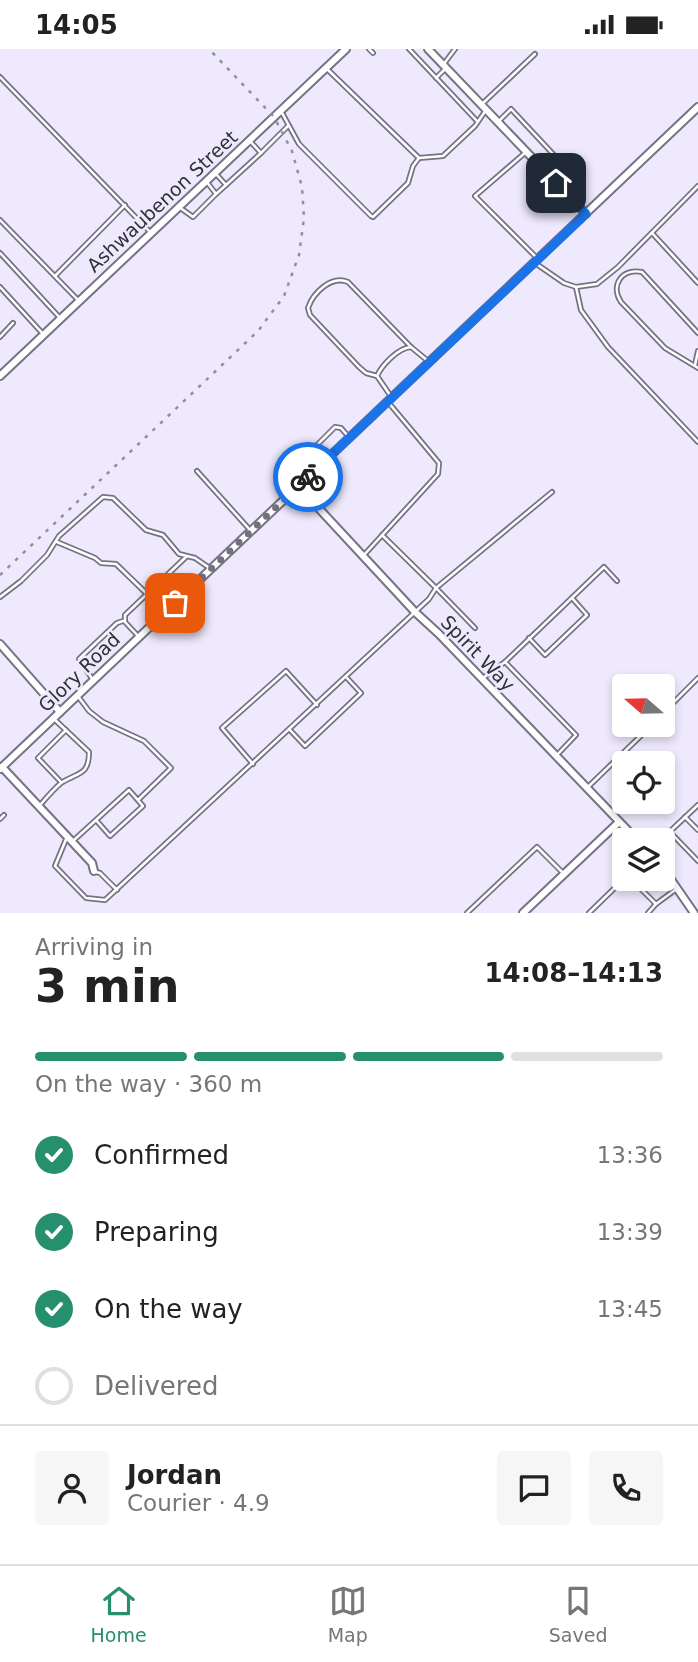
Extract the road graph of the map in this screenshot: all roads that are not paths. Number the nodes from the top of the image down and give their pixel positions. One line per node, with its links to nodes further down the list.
1 (369, 49): 6 (lane)
2 (409, 49): 11 (lane)
3 (428, 49): 8 (street)
4 (456, 49): 8 (lane)
5 (342, 50): 9 (street, Ashwaubenon Street)
6 (373, 53)
7 (535, 54): 12 (lane)
8 (444, 67): 11 (lane); 12 (street)
9 (326, 68): 14 (street, Ashwaubenon Street); 21 (lane)
10 (0, 77): 28 (lane)
11 (436, 78): 15 (lane)
12 (483, 107): 15 (lane); 16 (street)
13 (698, 107): 30 (street, Glory Road)
14 (281, 111): 17 (lane); 18 (street, Ashwaubenon Street)
15 (477, 121): 21 (lane)
16 (498, 122): 19 (street); 22 (lane)
17 (289, 125): 20 (lane); 21 (lane)
18 (249, 141): 20 (lane); 23 (street, Ashwaubenon Street)
19 (526, 152): 22 (street); 35 (lane)
20 (261, 153): 25 (lane)
21 (419, 157)
22 (541, 168): 30 (street)
23 (215, 172): 24 (street, Ashwaubenon Street); 25 (lane)
24 (206, 181): 27 (lane); 29 (street, Ashwaubenon Street)
25 (226, 185): 27 (lane)
26 (698, 186): 33 (lane)
27 (216, 194): 29 (lane)
28 (125, 205): 32 (lane); 36 (lane)
29 (179, 207): 32 (street, Ashwaubenon Street)
30 (586, 214): 35 (street, Glory Road)
31 (0, 219): 36 (lane)
32 (151, 233): 40 (street, Ashwaubenon Street)
33 (652, 233): 37 (lane); 39 (lane)
34 (0, 253): 41 (lane)
35 (537, 261): 39 (lane); 48 (street, Glory Road)
36 (55, 277): 40 (lane)
37 (698, 283)
38 (0, 287): 44 (lane)
39 (576, 287): 54 (lane)
40 (79, 302): 41 (street, Ashwaubenon Street)
41 (61, 319): 44 (street, Ashwaubenon Street)
42 (13, 323): 45 (lane)
43 (698, 333): 49 (lane)
44 (44, 335): 50 (street, Ashwaubenon Street)
45 (0, 337)
46 (411, 347): 48 (lane); 51 (lane); 51 (lane)
47 (698, 351): 49 (lane)
48 (430, 362): 52 (street, Glory Road)
49 (696, 367)
50 (0, 376)
51 (377, 376): 52 (lane)
52 (390, 400): 53 (street, Glory Road); 60 (lane)
53 (349, 438): 56 (street, Glory Road); 56 (lane)
54 (698, 442)
55 (197, 471): 59 (lane)
56 (309, 476): 57 (street, Glory Road)
57 (298, 487): 59 (street, Glory Road); 62 (street, Spirit Way)
58 (552, 492): 66 (lane)
59 (251, 531): 64 (street, Glory Road)
60 (382, 535): 62 (lane); 66 (lane)
61 (55, 542): 63 (lane); 67 (lane); 68 (lane)
62 (364, 555): 70 (street, Spirit Way)
63 (186, 557): 64 (lane); 67 (lane)
64 (211, 569): 73 (street, Glory Road)
65 (617, 581): 69 (lane)
66 (436, 588): 70 (lane); 72 (lane)
67 (147, 594): 71 (lane)
68 (0, 597)
69 (571, 597): 74 (lane); 74 (lane)
70 (415, 612): 77 (lane); 79 (street, Spirit Way)
71 (124, 621): 73 (lane); 80 (lane)
72 (475, 628)
73 (139, 637): 80 (street, Glory Road)
74 (529, 638): 76 (lane)
75 (0, 644): 84 (street)
76 (505, 662): 79 (lane); 89 (lane)
77 (346, 677): 83 (lane); 87 (lane)
78 (698, 678): 82 (lane)
79 (483, 679): 89 (street, Spirit Way)
80 (93, 680): 81 (street, Glory Road)
81 (78, 695): 84 (street, Glory Road); 94 (lane)
82 (676, 700)
83 (317, 705): 87 (lane); 90 (lane)
84 (60, 712): 85 (street, Glory Road)
85 (53, 718): 86 (lane); 91 (street, Glory Road)
86 (66, 730): 92 (lane); 92 (lane)
87 (290, 730): 90 (lane)
88 (640, 737): 93 (lane)
89 (556, 756): 93 (street, Spirit Way)
90 (253, 764): 112 (lane)
91 (1, 768): 96 (street)
92 (62, 783): 96 (lane)
93 (587, 789): 101 (street, Spirit Way)
94 (138, 800): 100 (lane); 100 (lane)
95 (698, 805): 98 (lane)
96 (38, 806): 106 (street)
97 (4, 815): 99 (lane)
98 (685, 817): 103 (lane); 104 (lane)
99 (0, 819)
100 (96, 820): 106 (lane)
101 (619, 822): 102 (street, Spirit Way); 109 (street)
102 (625, 828)
103 (674, 828)
104 (698, 830)
105 (675, 837): 107 (lane)
106 (69, 839): 108 (street); 112 (lane)
107 (698, 860)
108 (94, 871): 112 (lane)
109 (564, 874): 116 (lane); 117 (street)
110 (675, 884): 111 (street)
111 (678, 888): 115 (lane); 120 (street)
112 (117, 890)
113 (612, 891): 118 (lane)
114 (643, 891): 115 (lane)
115 (656, 904): 119 (lane)
116 (467, 913)
117 (523, 913)
118 (589, 913)
119 (648, 913)
120 (694, 913)

